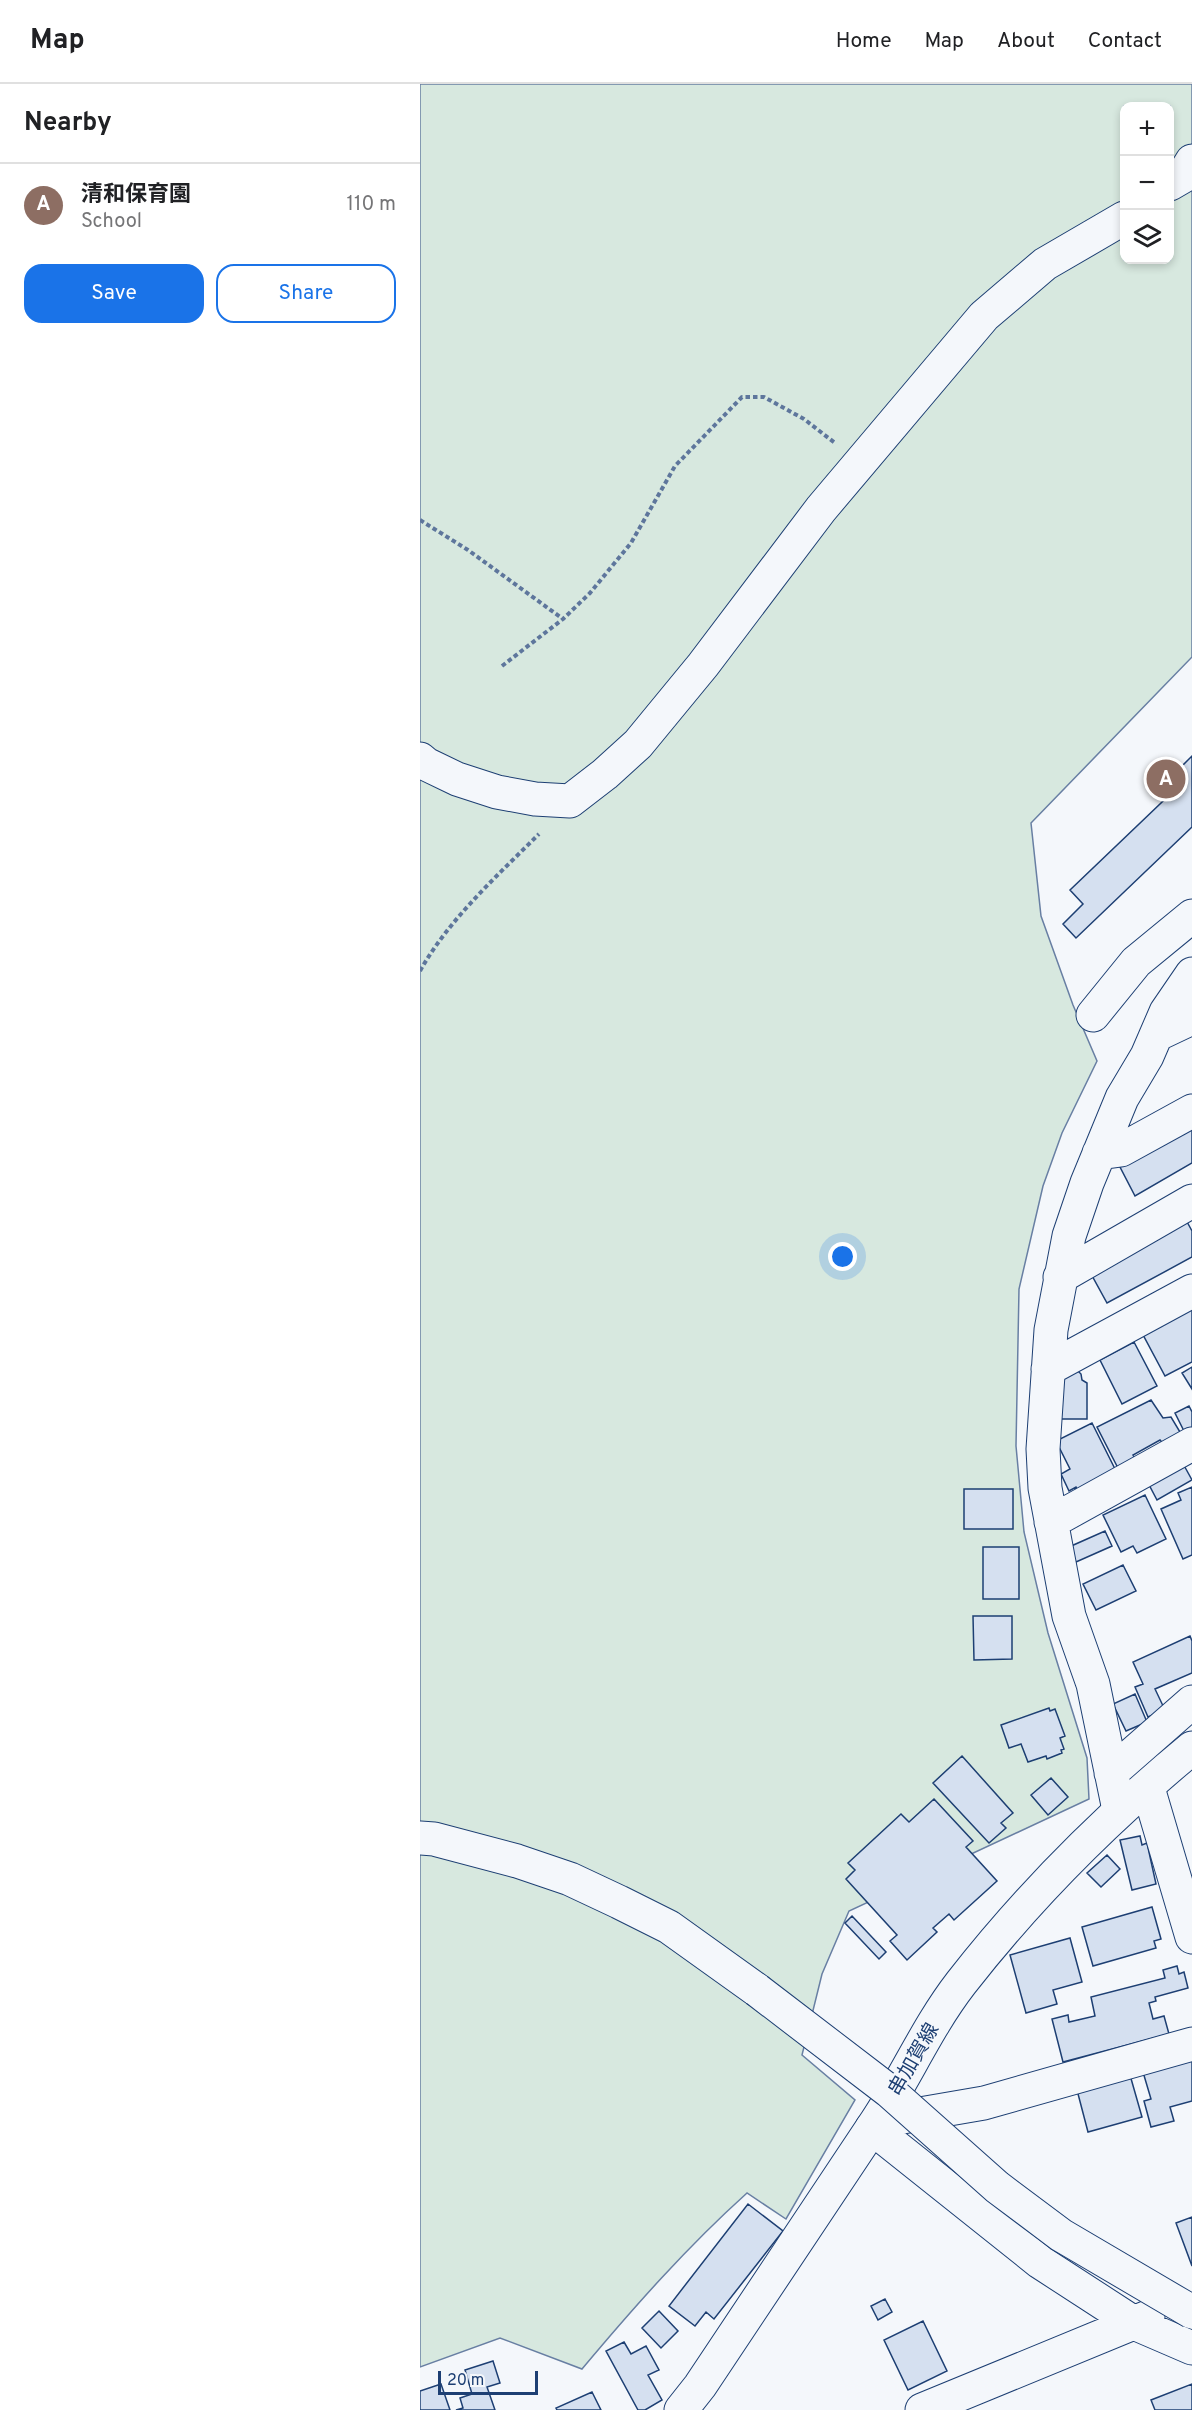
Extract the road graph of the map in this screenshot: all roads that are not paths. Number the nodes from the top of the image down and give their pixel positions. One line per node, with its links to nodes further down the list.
1 (1192, 161): 2 (street)
2 (1174, 182)
3 (1120, 221): 4 (street)
4 (420, 759)
5 (1192, 916): 7 (street)
6 (1192, 974): 9 (street)
7 (1093, 1016)
8 (1192, 1018): 9 (street)
9 (1156, 1035): 11 (street)
10 (1192, 1111): 11 (street)
11 (1099, 1154): 13 (street)
12 (1192, 1201): 13 (street)
13 (1060, 1277): 15 (street)
14 (1192, 1291): 15 (street)
15 (1048, 1369): 17 (street)
16 (1192, 1444): 17 (street)
17 (1051, 1522): 20 (street)
18 (1192, 1702): 20 (street)
19 (1192, 1748): 21 (street, 串加賀線)
20 (1111, 1773): 22 (street)
21 (1148, 1788): 22 (street, 串加賀線); 24 (street)
22 (1119, 1810): 26 (street, 串加賀線)
23 (420, 1838): 28 (street, bridge)
24 (1192, 1937)
25 (1192, 2044): 26 (street)
26 (874, 2125): 29 (street); 31 (street, 串加賀線)
27 (1192, 2299): 29 (street)
28 (1192, 2312)
29 (1134, 2322): 30 (street); 32 (street)
30 (1192, 2348)
31 (681, 2410)
32 (922, 2410)

